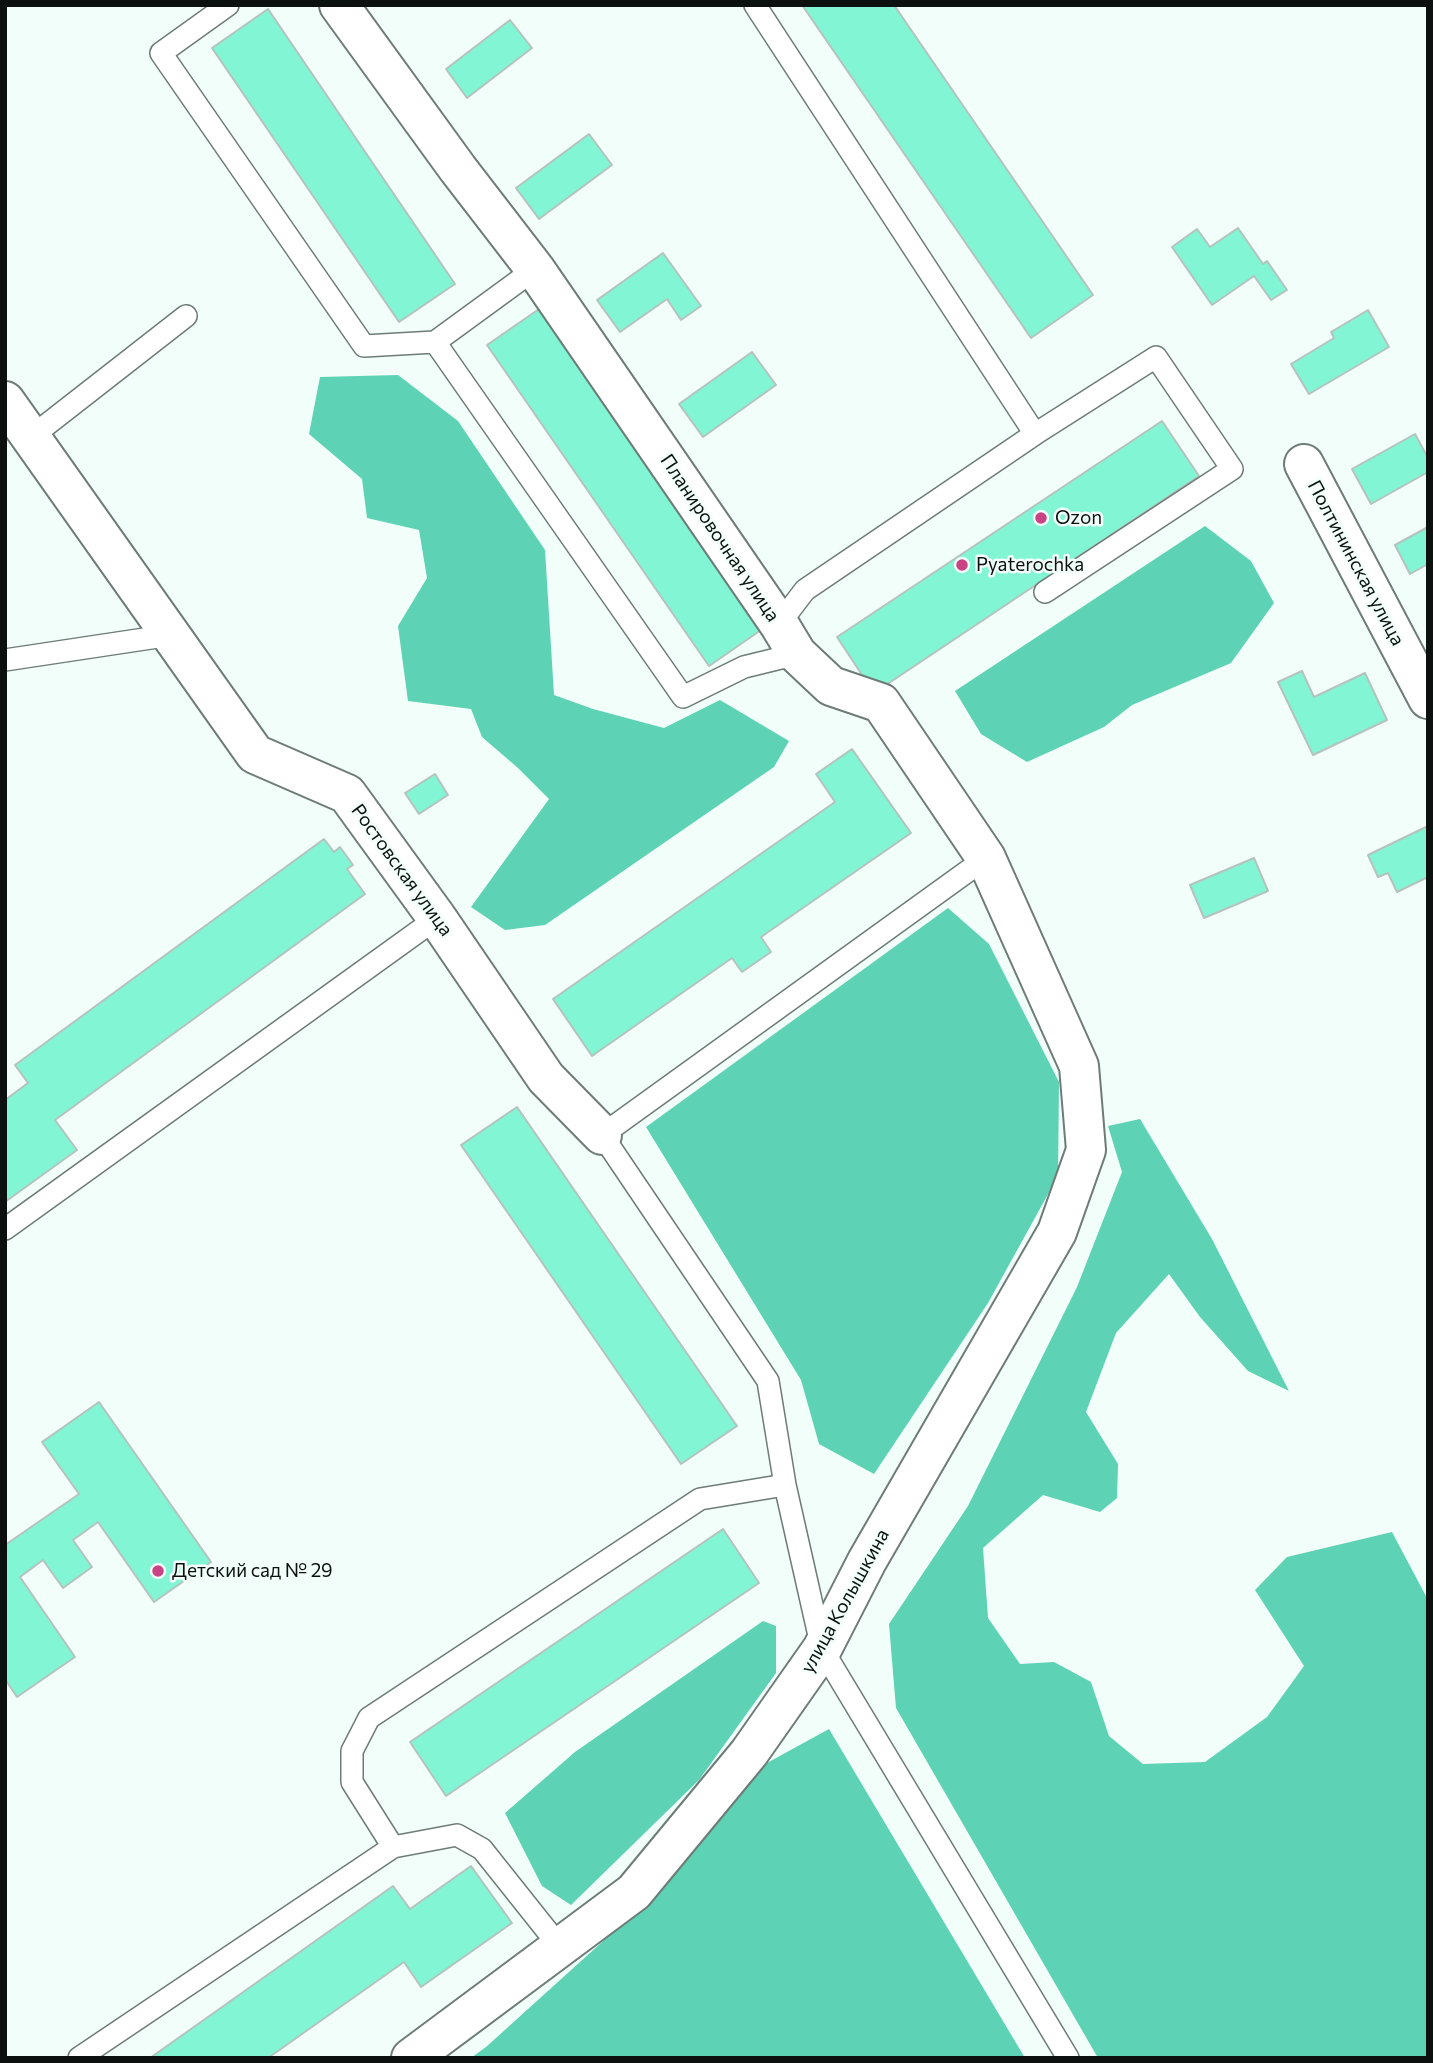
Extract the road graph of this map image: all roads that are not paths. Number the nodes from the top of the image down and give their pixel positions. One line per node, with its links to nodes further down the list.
1 (228, 5): 6 (lane)
2 (339, 5): 4 (street, Планировочная улица)
3 (755, 5): 8 (lane)
4 (535, 269): 6 (lane); 13 (street, Планировочная улица)
5 (186, 316): 9 (lane)
6 (435, 342): 13 (lane)
7 (5, 401): 9 (street, Ростовская улица)
8 (1035, 434): 11 (lane); 13 (lane)
9 (31, 437): 12 (street, Ростовская улица)
10 (1304, 464): 15 (street, Полтининская улица)
11 (1045, 592)
12 (171, 635): 14 (lane); 17 (street, Ростовская улица)
13 (788, 639): 16 (street, Планировочная улица)
14 (5, 660)
15 (1428, 699)
16 (986, 858): 18 (street, Планировочная улица); 19 (lane)
17 (437, 918): 19 (street, Ростовская улица); 20 (lane)
18 (1079, 1066): 22 (street, улица Колышкина)
19 (602, 1135): 21 (lane)
20 (5, 1229)
21 (785, 1485): 22 (lane); 23 (lane)
22 (822, 1649): 24 (street, улица Колышкина); 27 (lane)
23 (393, 1847): 24 (lane); 25 (lane)
24 (560, 1947): 26 (street, улица Колышкина)
25 (79, 2058)
26 (411, 2058)
27 (1068, 2058)

